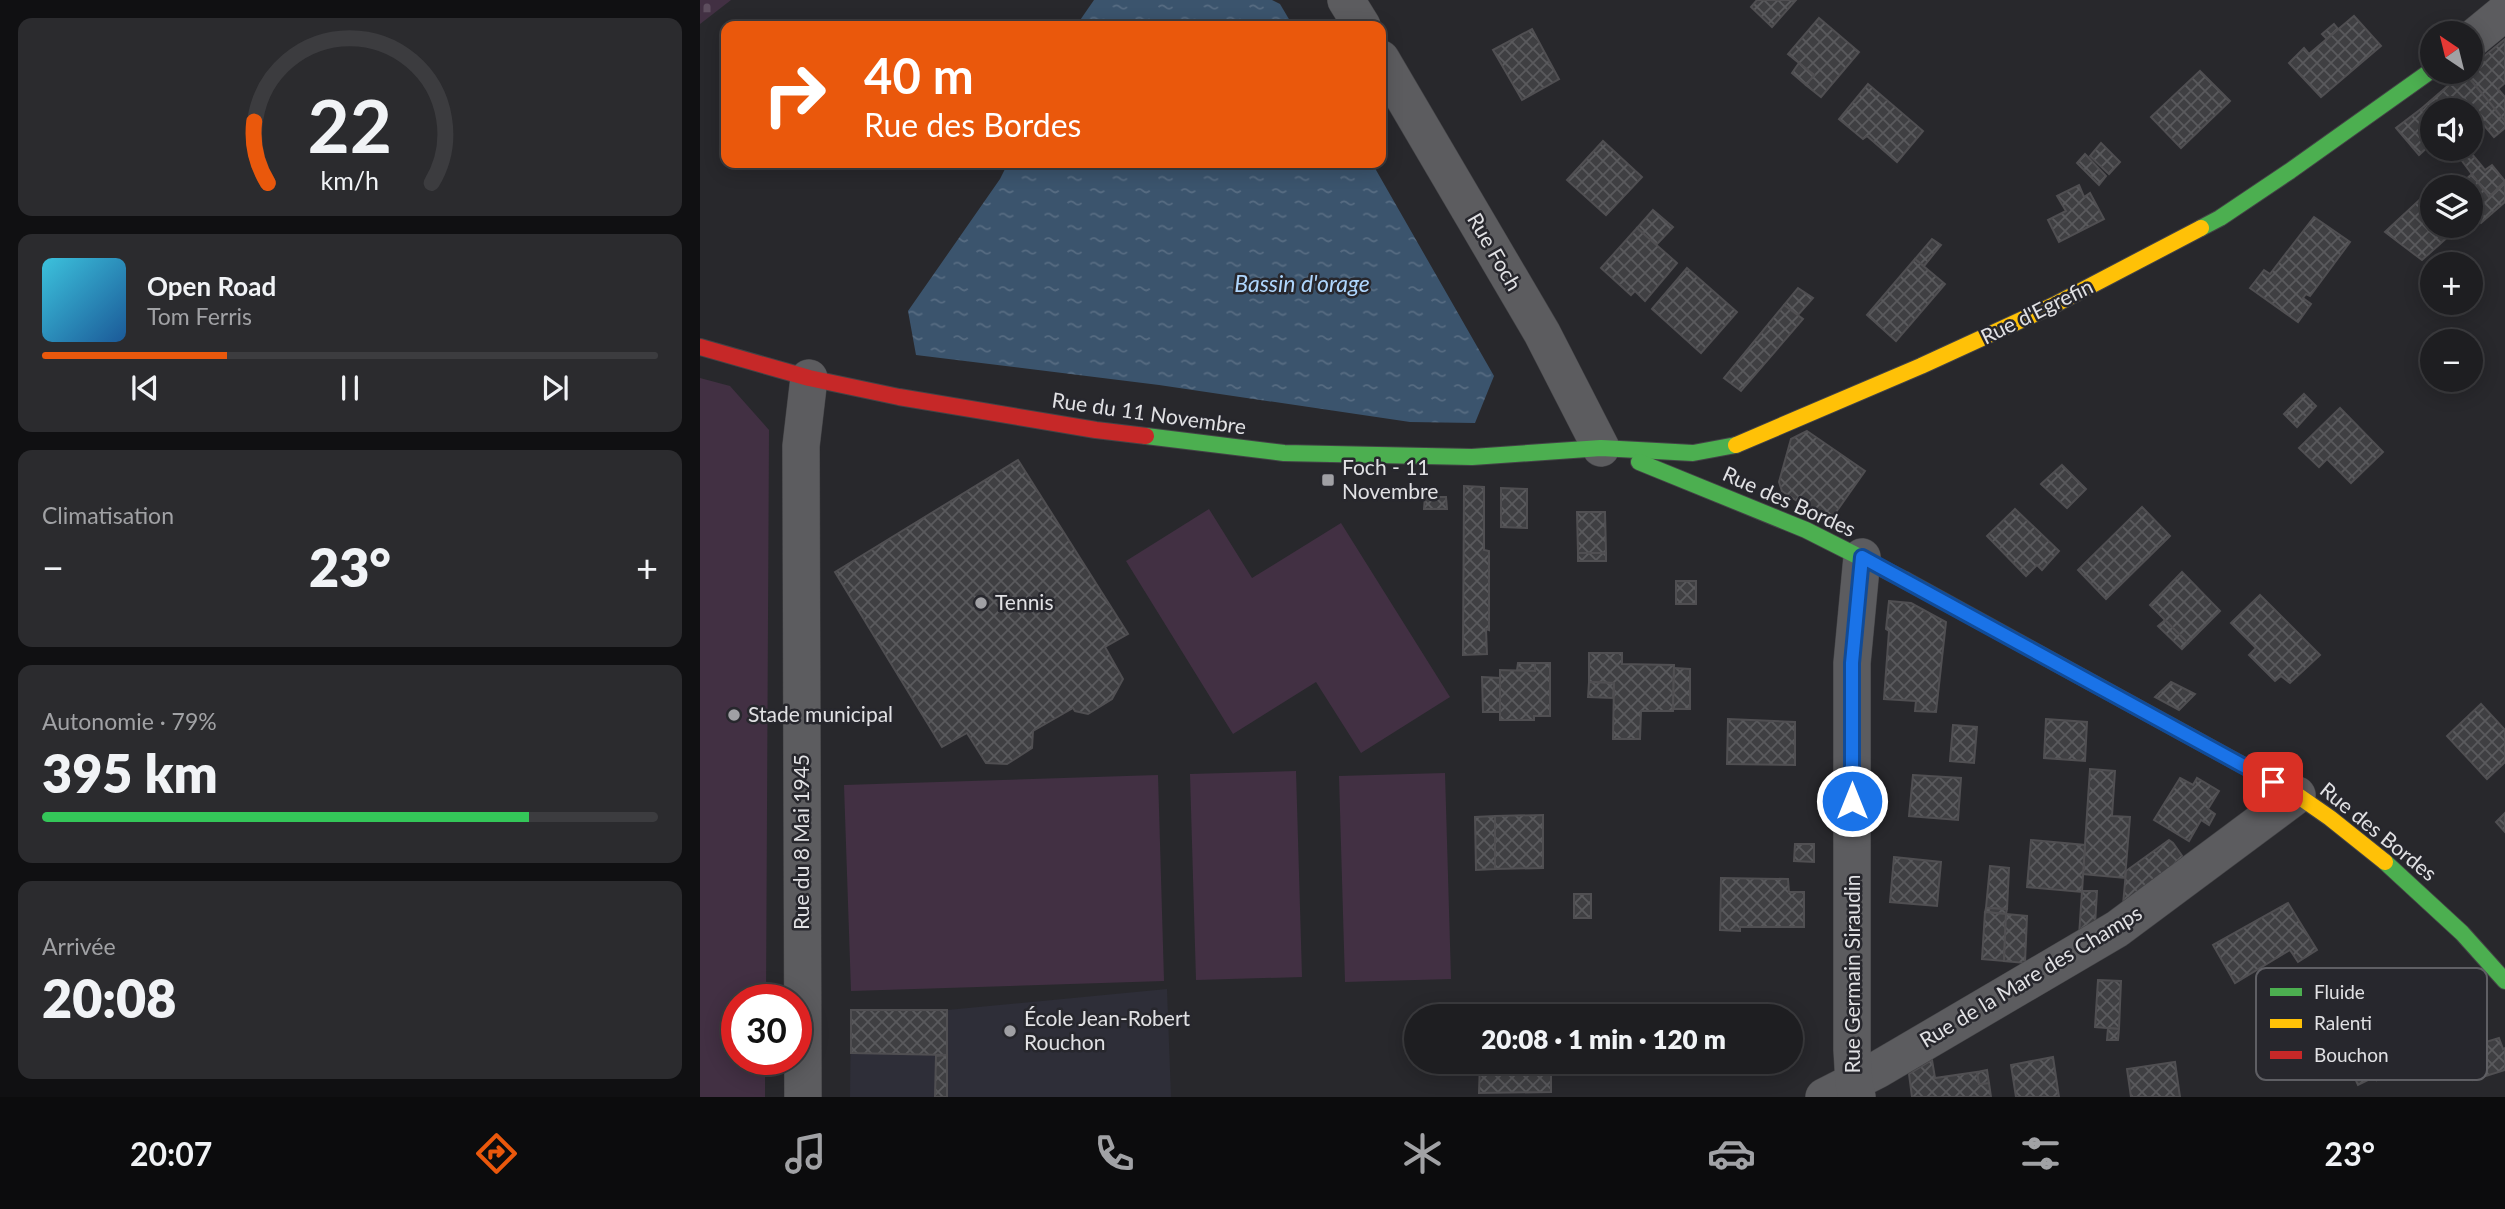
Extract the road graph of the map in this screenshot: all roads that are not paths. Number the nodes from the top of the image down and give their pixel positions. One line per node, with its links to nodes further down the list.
1 (1346, 0): 3 (street)
2 (2505, 12): 4 (street)
3 (1359, 21)
4 (2483, 30)
5 (1386, 67): 9 (street, Rue Foch)
6 (2420, 79): 9 (street, Rue d'Egrefin)
7 (700, 347): 8 (street, Rue du 11 Novembre)
8 (809, 378): 9 (street, Rue du 11 Novembre); 14 (street, Rue du 8 Mai 1945)
9 (1601, 448): 10 (street, Rue des Bordes)
10 (1862, 557): 11 (street, Rue des Bordes); 13 (street, Rue Germain Siraudin)
11 (2297, 795): 12 (street, Rue des Bordes); 13 (street, Rue de la Mare des Champs)
12 (2505, 981)
13 (1845, 1092)
14 (803, 1097)

